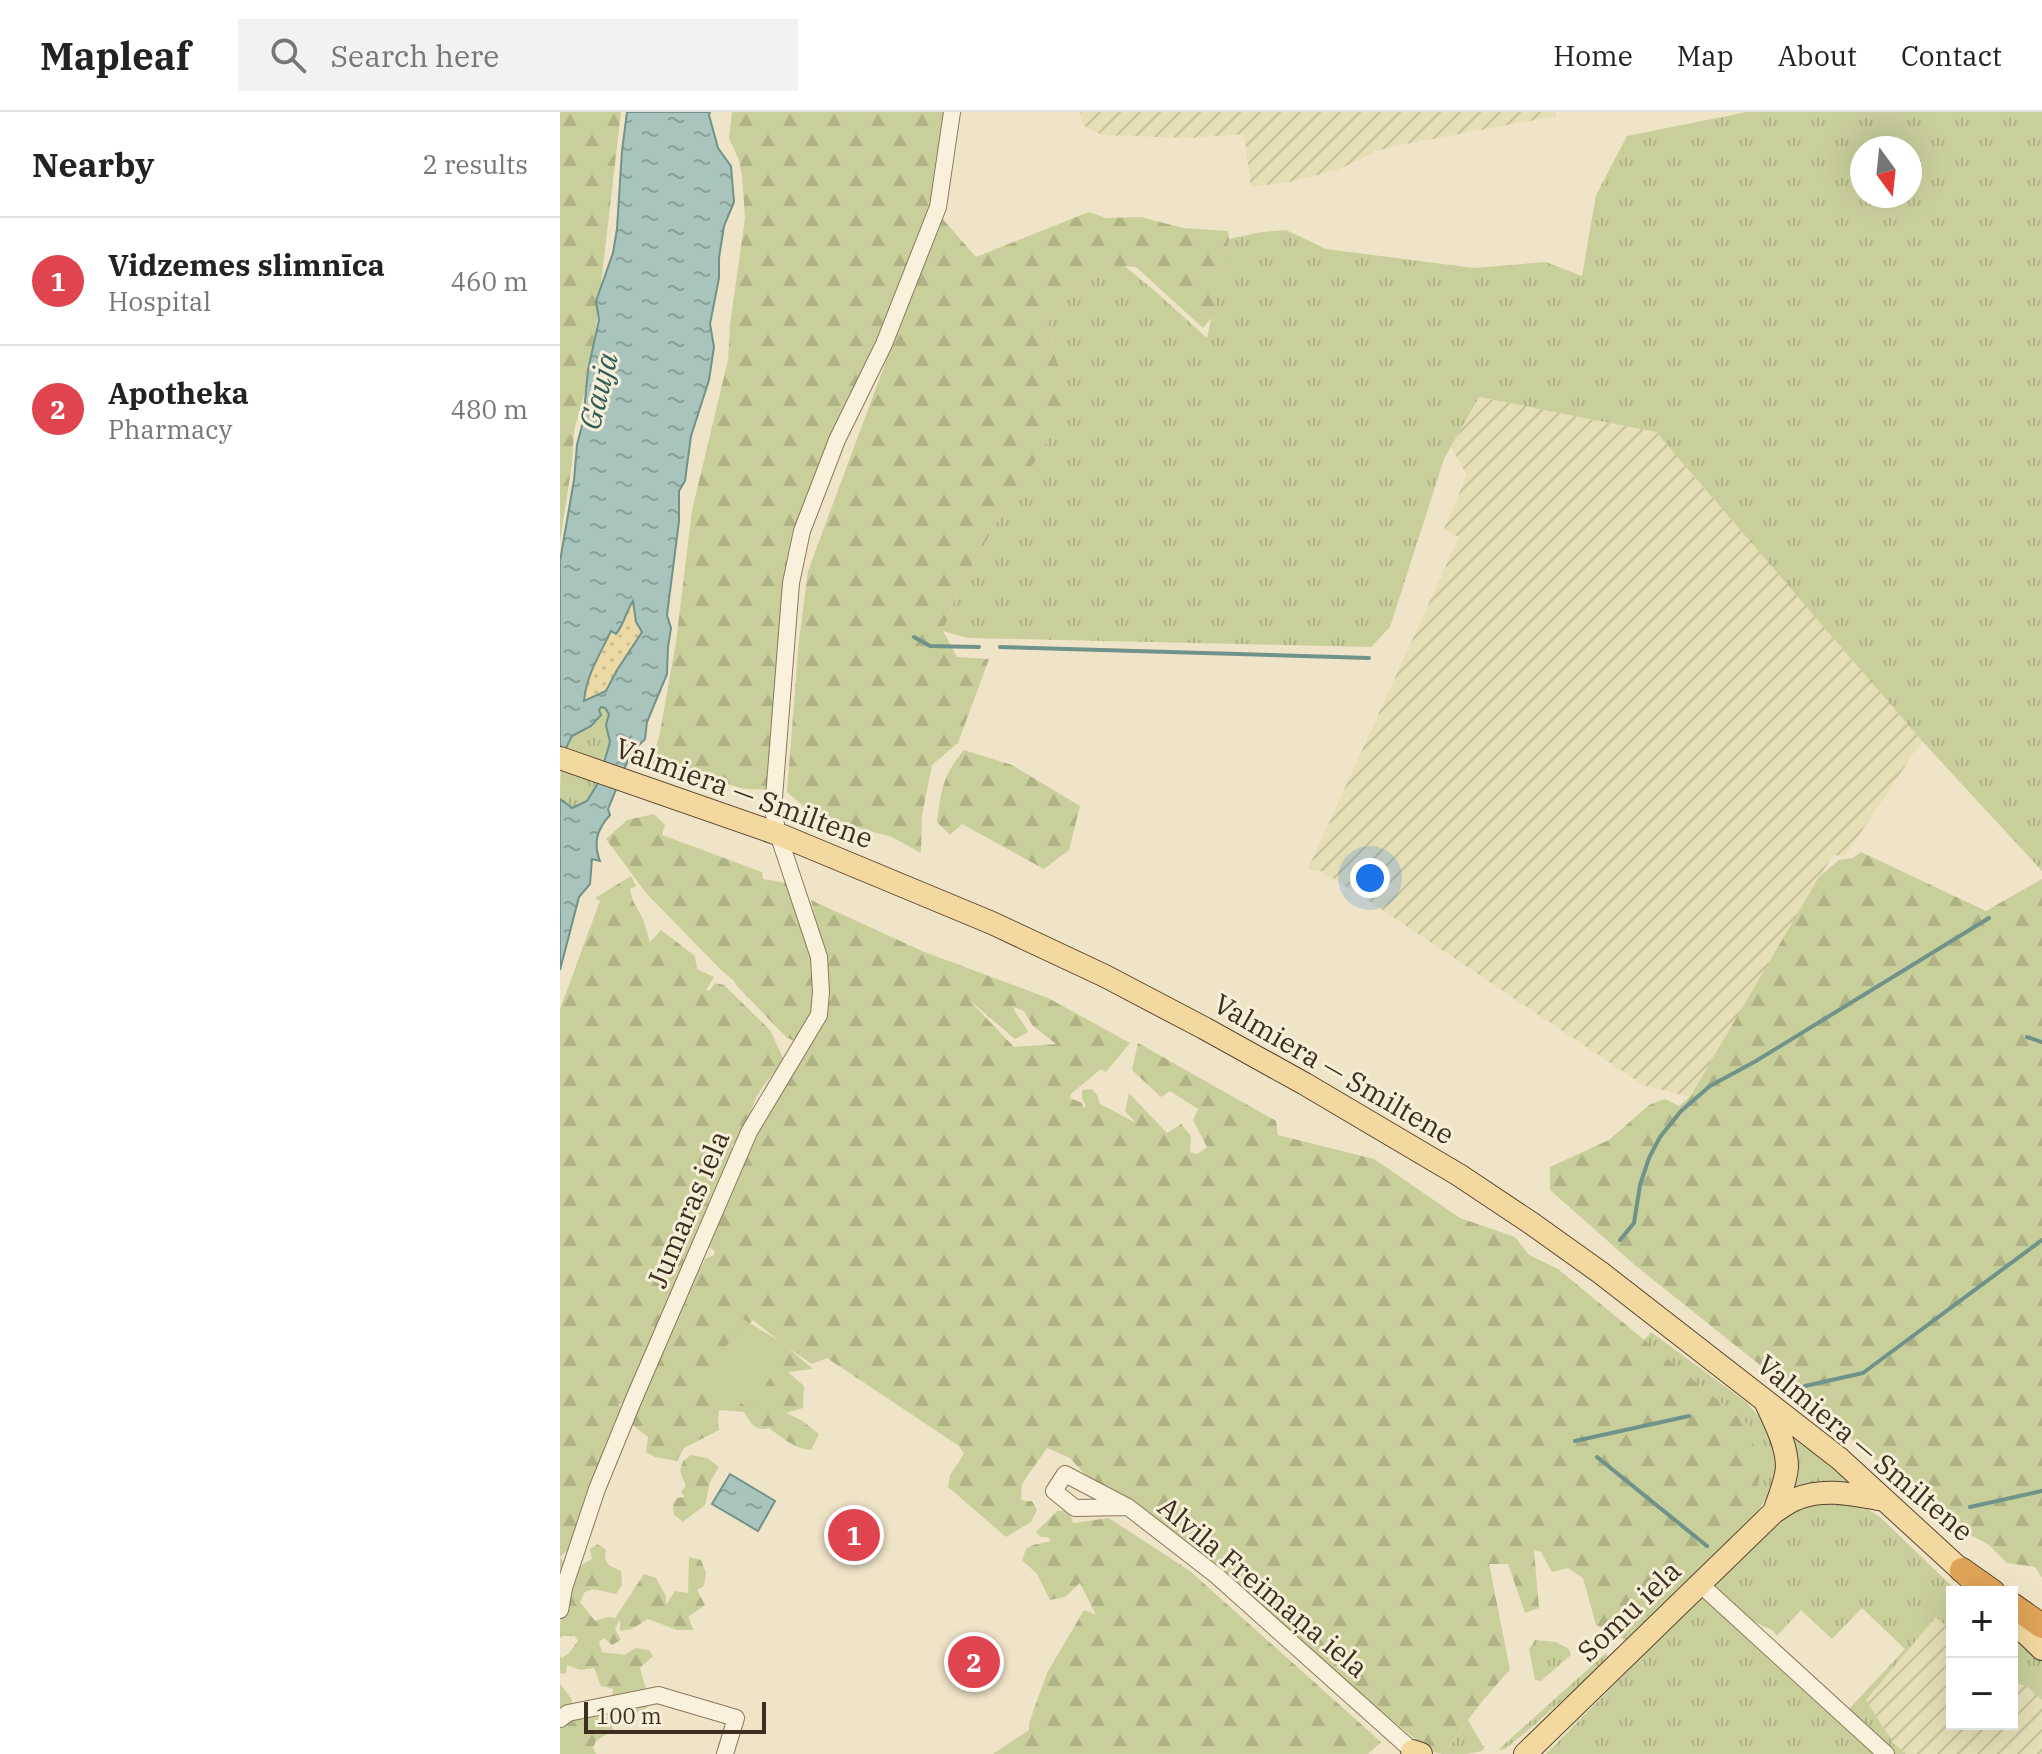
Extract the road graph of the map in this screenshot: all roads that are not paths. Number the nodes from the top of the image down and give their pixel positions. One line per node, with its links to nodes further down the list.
1 (952, 112): 3 (street, Jumaras iela)
2 (560, 758): 3 (main road, Valmiera — Smiltene)
3 (778, 834): 4 (main road, Valmiera — Smiltene); 13 (street, Jumaras iela)
4 (1764, 1399): 5 (main road, Valmiera — Smiltene); 7 (main road)
5 (1886, 1500): 7 (main road); 8 (main road, Valmiera — Smiltene)
6 (1128, 1507): 6 (street, Alvila Freimaņa iela); 20 (street, Alvila Freimaņa iela)
7 (1774, 1512): 9 (main road, Somu iela)
8 (1962, 1570): 10 (main road, Valmiera — Smiltene); 11 (highway)
9 (1700, 1584): 17 (main road, Somu iela); 23 (street)
10 (1978, 1586)
11 (1985, 1586)
12 (2018, 1609): 15 (highway)
13 (560, 1610)
14 (2018, 1626): 16 (main road)
15 (2042, 1626)
16 (2042, 1649)
17 (1567, 1714): 19 (main road, Somu iela); 22 (main road)
18 (560, 1719): 21 (street)
19 (1532, 1750)
20 (1416, 1753)
21 (725, 1754)
22 (1504, 1754)
23 (1886, 1754)

